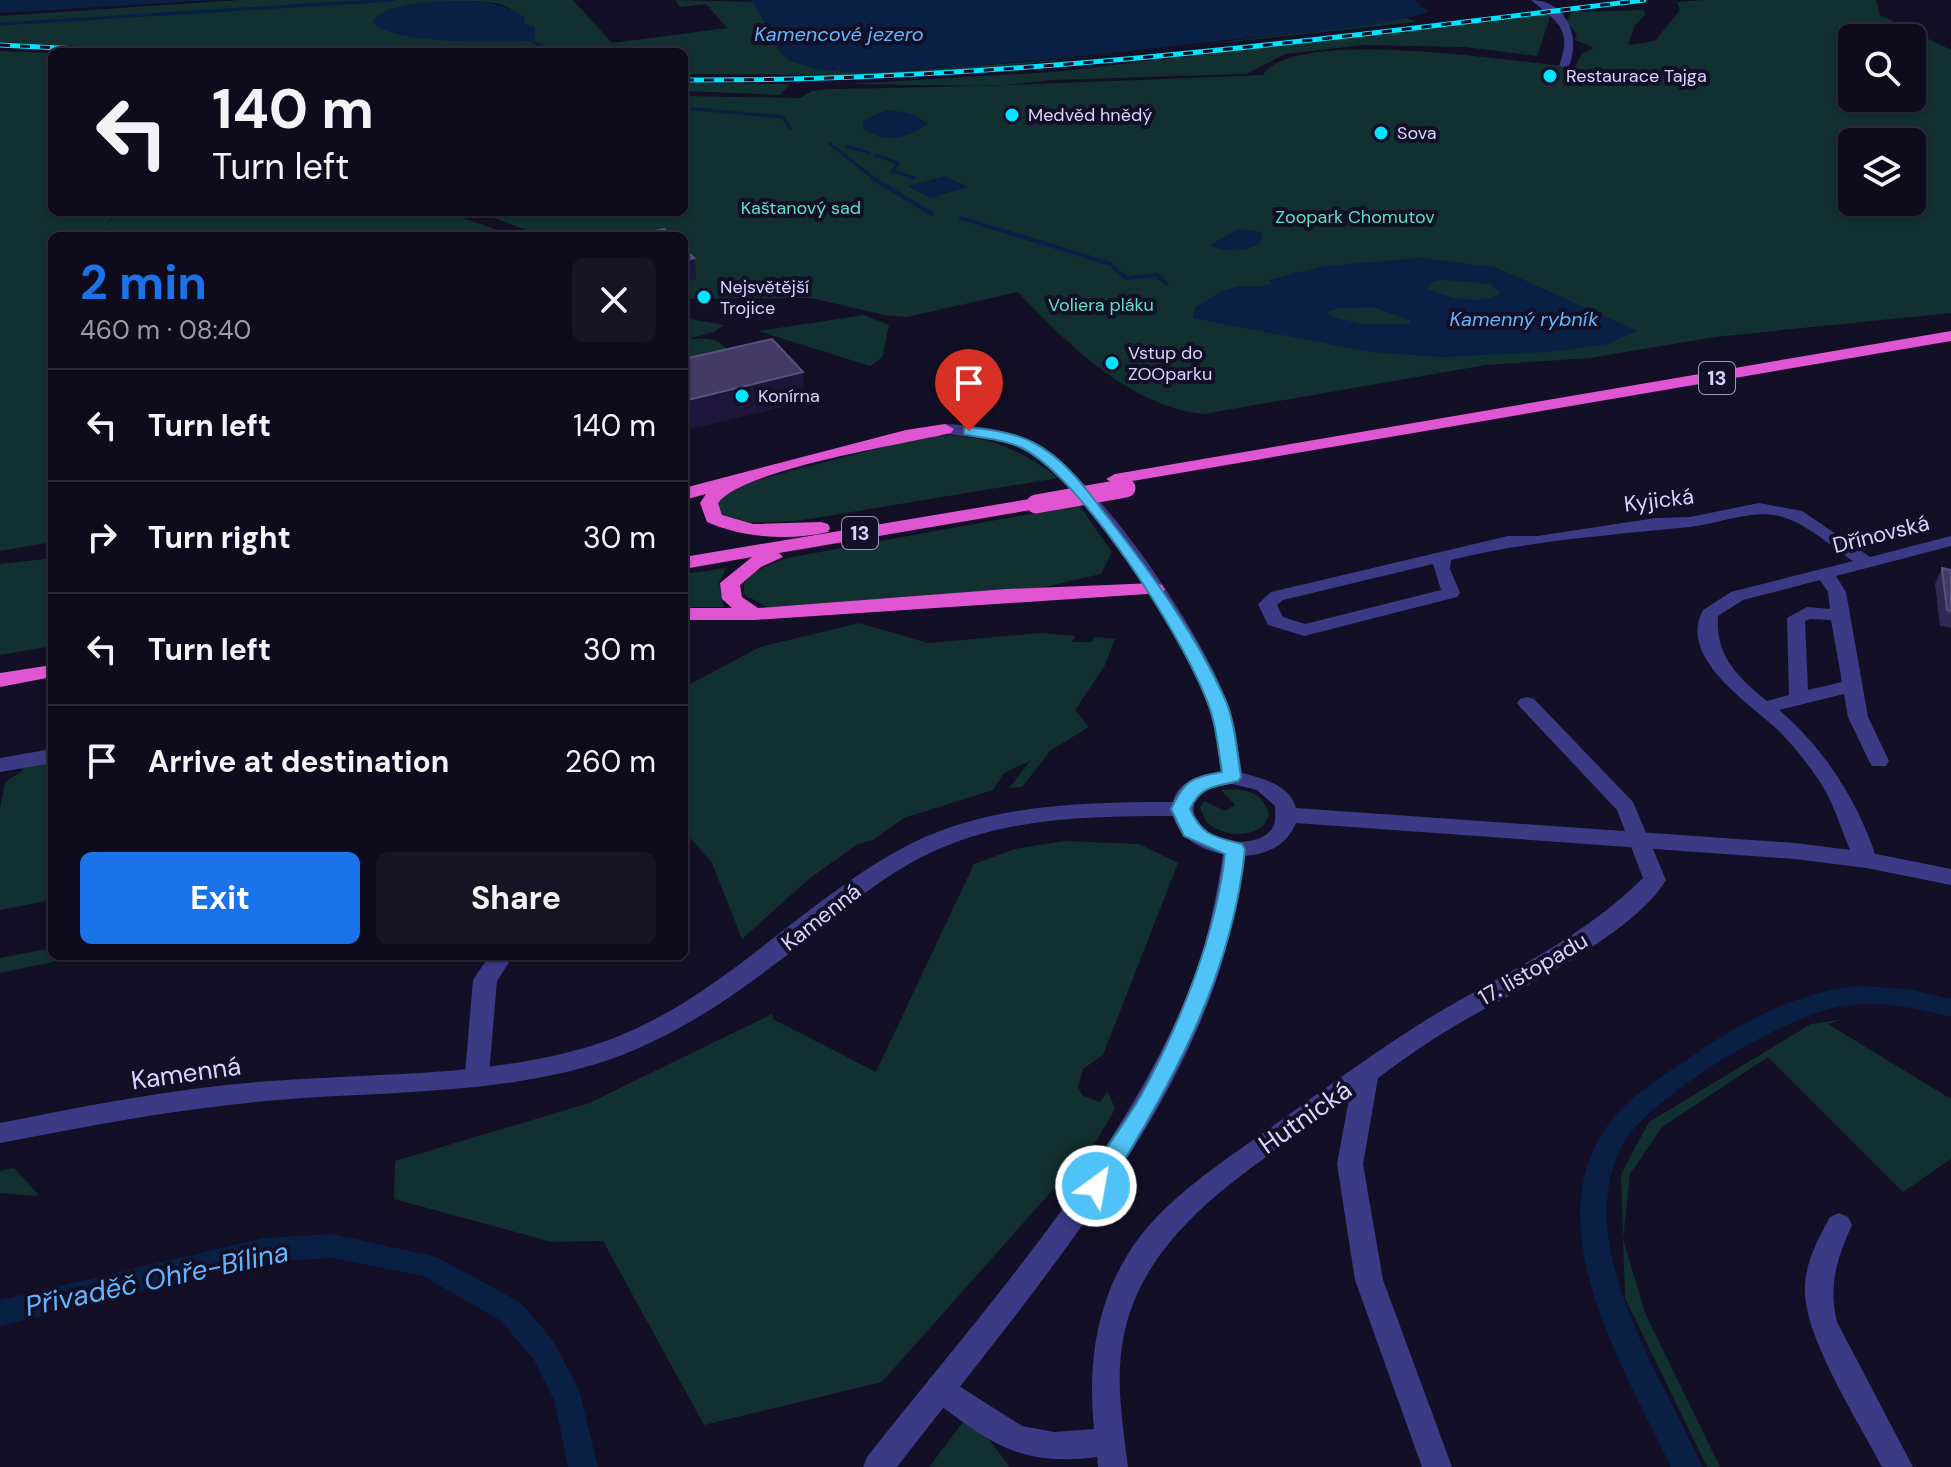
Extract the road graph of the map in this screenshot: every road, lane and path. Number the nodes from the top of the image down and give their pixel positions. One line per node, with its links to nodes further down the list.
1 (1550, 0): 2 (street)
2 (1537, 1): 3 (street)
3 (1564, 66)
4 (1951, 336): 8 (highway, 13)
5 (1951, 349): 8 (highway, 13)
6 (945, 429): 7 (highway); 19 (street)
7 (759, 473): 9 (highway); 11 (highway)
8 (1121, 483): 10 (highway, 13, bridge)
9 (688, 493)
10 (1030, 499): 11 (highway, 13); 12 (highway, 13)
11 (821, 528): 14 (highway, 13)
12 (865, 532): 16 (highway, 13); 21 (highway)
13 (1951, 541): 17 (street, Dřínovská)
14 (688, 550)
15 (1443, 555): 15 (street, Kyjická); 17 (street, Kyjická)
16 (688, 562)
17 (1866, 562): 18 (street, Dřínovská)
18 (1814, 576): 22 (street, Dřínovská); 30 (street, Dřínovská)
19 (1155, 589): 21 (highway); 34 (street)
20 (688, 614): 21 (highway)
21 (754, 614)
22 (1839, 615): 27 (street, Dřínovská); 28 (street)
23 (48, 659): 24 (highway)
24 (0, 667)
25 (48, 672): 26 (highway)
26 (0, 680)
27 (1850, 686): 28 (street); 32 (street, Dřínovská)
28 (1799, 698): 30 (street)
29 (1527, 703): 37 (street)
30 (1763, 708): 39 (street, Dřínovská)
31 (48, 757): 33 (street)
32 (1879, 761)
33 (0, 765)
34 (1232, 777): 35 (street); 36 (street)
35 (1180, 809): 38 (street); 42 (street, Kamenná)
36 (1289, 815): 37 (street); 38 (street)
37 (1638, 839): 39 (street); 43 (street, 17. listopadu)
38 (1235, 849): 46 (street)
39 (1866, 860): 40 (street)
40 (1951, 877)
41 (498, 960): 42 (street)
42 (477, 1074): 44 (street, Kamenná)
43 (1366, 1074): 47 (street, Hutnická); 49 (street, Hutnická)
44 (0, 1133)
45 (1839, 1225): 50 (street)
46 (940, 1388): 47 (street); 48 (street)
47 (1111, 1454)
48 (878, 1467)
49 (1437, 1467)
50 (1898, 1467)

